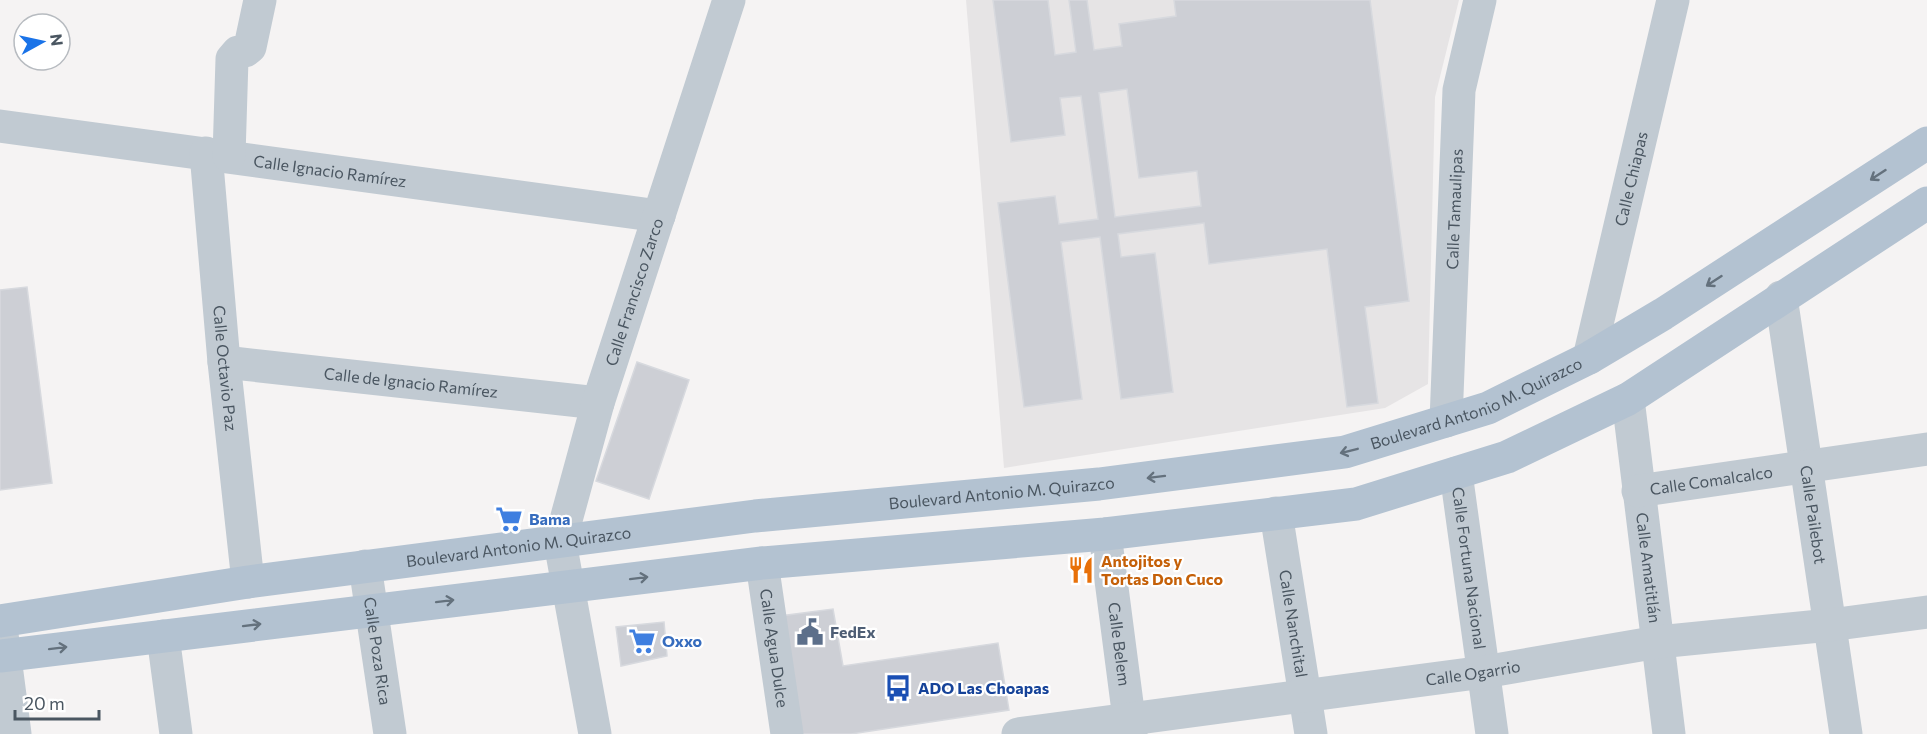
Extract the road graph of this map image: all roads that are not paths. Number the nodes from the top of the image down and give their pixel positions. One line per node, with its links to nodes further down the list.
1 (260, 0): 7 (street, Calle Octavio Paz)
2 (729, 0): 9 (street, Calle Francisco Zarco)
3 (1480, 0): 15 (street, Calle Tamaulipas)
4 (1673, 0): 11 (street, Calle Chiapas)
5 (0, 126): 7 (street, Calle Ignacio Ramírez)
6 (1927, 143): 11 (main road, Boulevard Antonio M. Quirazco, one-way to 11)
7 (218, 155): 9 (street, Calle Ignacio Ramírez); 12 (street, Calle Octavio Paz)
8 (1927, 203): 10 (main road)
9 (659, 216): 14 (street, Calle Francisco Zarco)
10 (1781, 297): 13 (main road); 17 (street, Calle Pailebot)
11 (1589, 358): 15 (main road, Boulevard Antonio M. Quirazco)
12 (224, 362): 14 (street, Calle de Ignacio Ramírez); 27 (street, Calle Octavio Paz)
13 (1628, 399): 18 (main road); 19 (street, Calle Amatitlán)
14 (598, 404): 23 (street, Calle Francisco Zarco)
15 (1446, 421): 20 (main road, Boulevard Antonio M. Quirazco, one-way to 20)
16 (1927, 449): 17 (street, Calle Comalcalco)
17 (1806, 465): 19 (street, Calle Comalcalco); 32 (street, Calle Pailebot)
18 (1456, 473): 21 (main road); 36 (street, Calle Fortuna Nacional)
19 (1638, 491): 34 (street, Calle Amatitlán)
20 (867, 505): 23 (main road, Boulevard Antonio M. Quirazco); 24 (main road)
21 (1276, 513): 22 (main road); 37 (street, Calle Nanchital)
22 (1105, 534): 24 (main road); 38 (street, Calle Belem)
23 (560, 542): 26 (main road, Boulevard Antonio M. Quirazco); 28 (street, Calle Francisco Zarco)
24 (872, 554): 25 (main road)
25 (762, 563): 28 (main road, one-way to 25); 43 (street, Calle Agua Dulce)
26 (365, 566): 27 (main road, Boulevard Antonio M. Quirazco); 29 (street, Calle Poza Rica)
27 (248, 582): 31 (main road, Boulevard Antonio M. Quirazco)
28 (568, 586): 29 (main road, one-way to 28); 42 (street, Calle Francisco Zarco)
29 (370, 610): 33 (main road, one-way to 29); 41 (street, Calle Poza Rica)
30 (1927, 612): 32 (street, Calle Ogarrio)
31 (0, 621): 35 (street)
32 (1830, 625): 34 (street, Calle Ogarrio); 48 (street, Calle Pailebot)
33 (163, 636): 35 (main road, one-way to 33); 40 (street)
34 (1658, 642): 36 (street, Calle Ogarrio); 47 (street, Calle Amatitlán)
35 (2, 655): 39 (street)
36 (1484, 672): 37 (street, Calle Ogarrio); 46 (street, Calle Fortuna Nacional)
37 (1305, 695): 38 (street, Calle Ogarrio); 45 (street, Calle Nanchital)
38 (1130, 727): 44 (street, Calle Ogarrio)
39 (15, 734)
40 (176, 734)
41 (390, 734)
42 (595, 734)
43 (787, 734)
44 (1018, 734)
45 (1311, 734)
46 (1492, 734)
47 (1669, 734)
48 (1846, 734)

